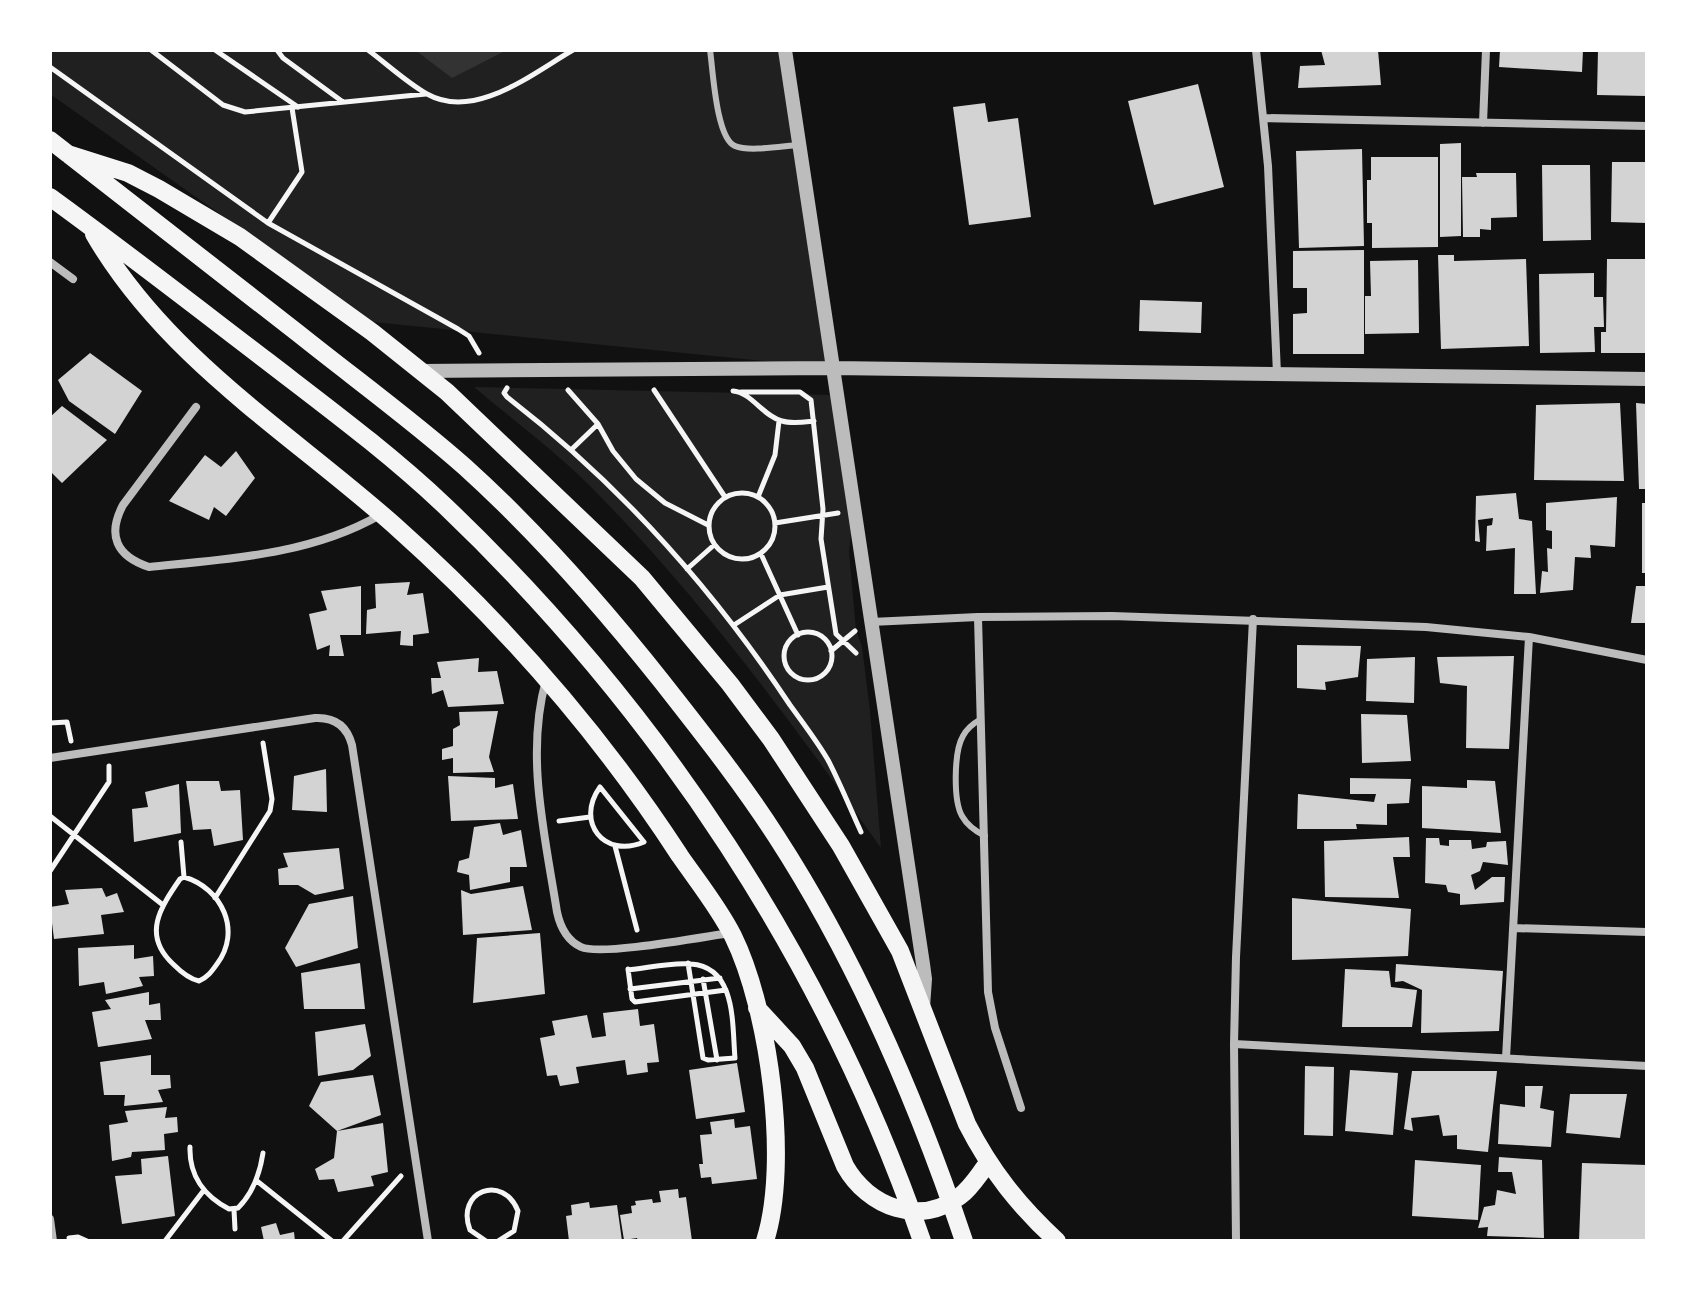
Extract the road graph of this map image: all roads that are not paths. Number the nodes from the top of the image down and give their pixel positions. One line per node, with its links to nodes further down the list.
1 (710, 50): 9 (lane)
2 (785, 50): 9 (street)
3 (1256, 50): 5 (street)
4 (1486, 50): 6 (street)
5 (1264, 118): 6 (street); 17 (street)
6 (1483, 123): 7 (street)
7 (1647, 126)
8 (50, 140): 10 (highway)
9 (799, 145): 15 (street)
10 (68, 154): 16 (highway); 45 (highway)
11 (50, 197): 12 (highway)
12 (88, 225): 20 (highway); 44 (highway)
13 (50, 262): 14 (street)
14 (73, 279)
15 (833, 368): 16 (street); 17 (street); 23 (street)
16 (421, 371): 34 (highway)
17 (1277, 374): 18 (street)
18 (1647, 379)
19 (196, 407): 20 (street)
20 (381, 515): 26 (highway)
21 (978, 617): 22 (street); 23 (street); 27 (street)
22 (1253, 619): 24 (street); 35 (street)
23 (871, 622): 34 (street)
24 (1529, 637): 25 (street); 30 (street)
25 (1647, 660)
26 (547, 677): 32 (highway); 32 (street)
27 (981, 719): 29 (street); 29 (lane)
28 (50, 758): 42 (street)
29 (985, 836): 38 (street)
30 (1513, 928): 31 (street); 36 (street)
31 (1647, 932)
32 (731, 933): 33 (highway)
33 (757, 1008): 39 (highway); 43 (highway)
34 (922, 1010): 39 (highway)
35 (1234, 1044): 36 (street); 47 (street)
36 (1506, 1058): 37 (street)
37 (1647, 1066)
38 (1021, 1108)
39 (988, 1163): 46 (highway)
40 (50, 1219): 41 (street)
41 (53, 1241)
42 (428, 1241)
43 (765, 1241)
44 (922, 1241)
45 (964, 1241)
46 (1057, 1241)
47 (1236, 1241)

